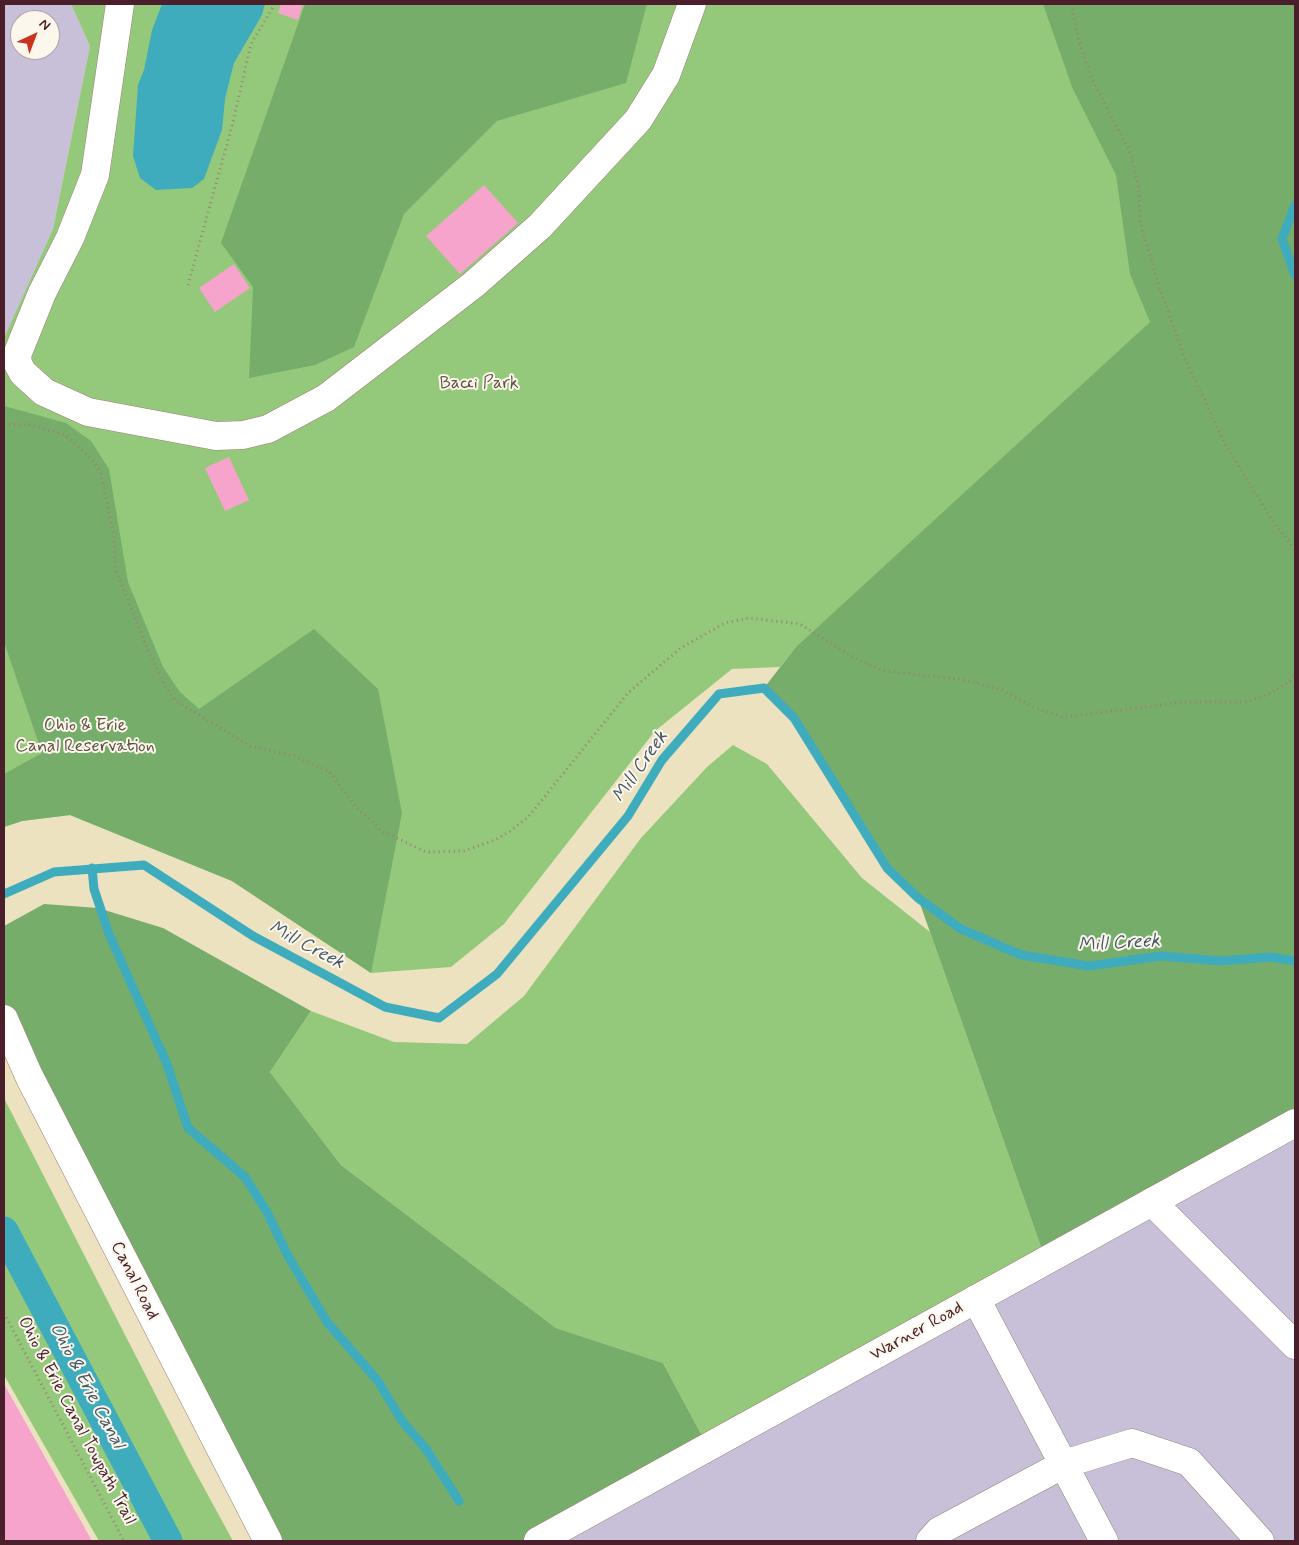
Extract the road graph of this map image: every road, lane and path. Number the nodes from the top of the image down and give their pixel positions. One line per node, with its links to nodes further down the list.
1 (120, 4): 3 (main road)
2 (275, 4): 5 (path)
3 (692, 4)
4 (1071, 4): 7 (path)
5 (188, 285)
6 (4, 424): 8 (path)
7 (1295, 549)
8 (1295, 675)
9 (4, 1019): 17 (main road, Canal Road)
10 (1295, 1123): 11 (main road, Warner Road)
11 (1152, 1202): 12 (main road, Warner Road); 14 (main road)
12 (976, 1299): 15 (main road); 18 (main road, Warner Road)
13 (4, 1313): 16 (path, Ohio & Erie Canal Towpath Trail)
14 (1295, 1345)
15 (1064, 1464): 19 (main road); 20 (main road); 21 (main road)
16 (124, 1541)
17 (268, 1541)
18 (538, 1541)
19 (930, 1541)
20 (1104, 1541)
21 (1260, 1541)

